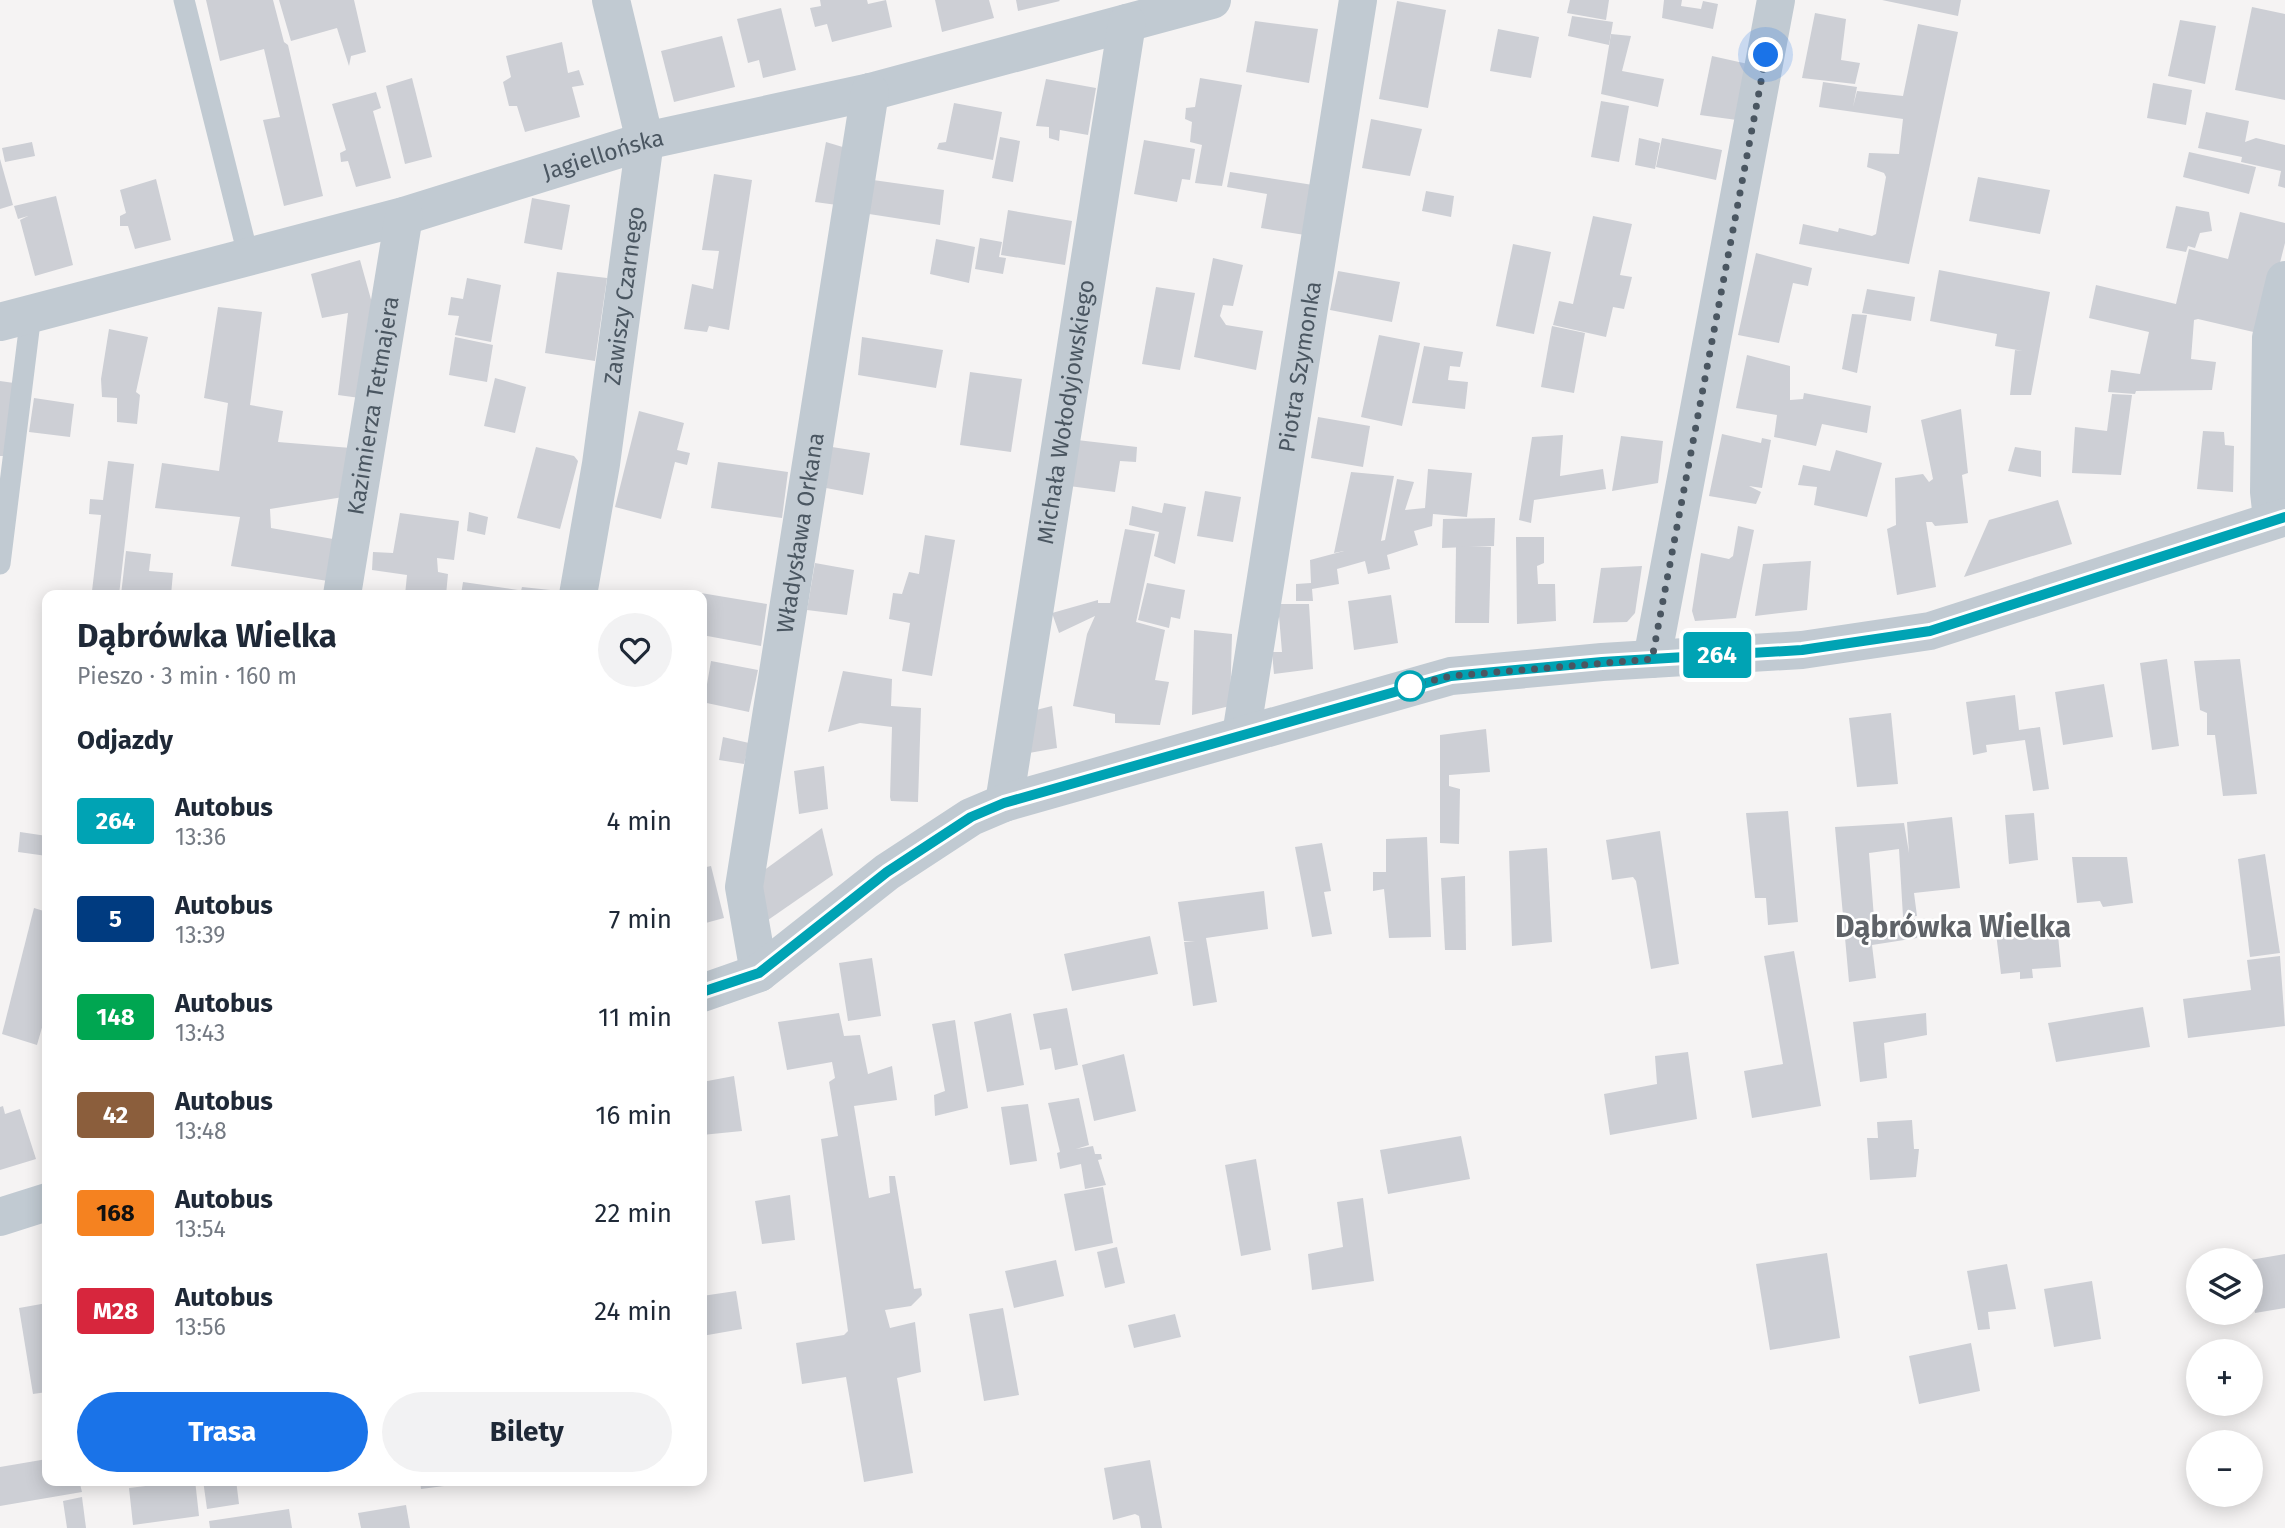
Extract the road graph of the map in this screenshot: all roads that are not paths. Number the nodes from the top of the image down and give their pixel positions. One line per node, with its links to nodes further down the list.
1 (184, 0): 10 (lane)
2 (611, 0): 8 (street, Zawiszy Czarnego)
3 (1212, 0): 6 (street, Jagiellońska)
4 (1358, 0): 18 (street, Piotra Szymonka)
5 (1776, 0): 17 (street)
6 (1127, 23): 7 (street, Jagiellońska); 19 (street, Michała Wołodyjowskiego)
7 (870, 92): 8 (street, Jagiellońska); 20 (street, Władysława Orkana)
8 (645, 141): 9 (street, Jagiellońska); 16 (street, Zawiszy Czarnego)
9 (404, 216): 10 (street, Jagiellońska); 15 (street, Kazimierza Tetmajera)
10 (248, 255): 12 (street, Jagiellońska)
11 (2285, 280): 13 (street)
12 (16, 318): 14 (lane)
13 (2279, 518): 17 (street)
14 (0, 564)
15 (343, 590)
16 (579, 590)
17 (1652, 659): 18 (street)
18 (1241, 735): 19 (street)
19 (1004, 803): 20 (street)
20 (759, 973): 21 (street)
21 (707, 991)
22 (42, 1204): 23 (street)
23 (0, 1217)

